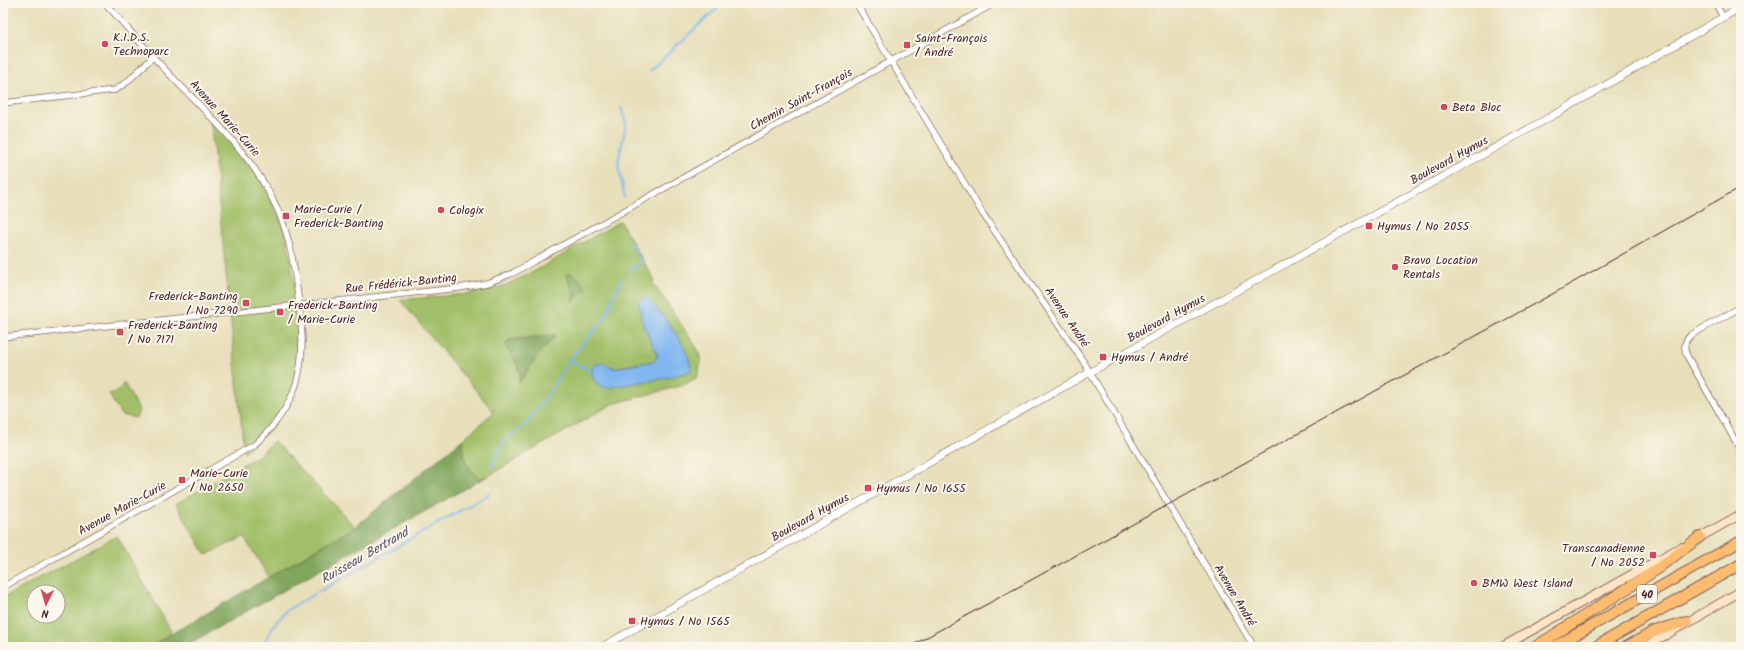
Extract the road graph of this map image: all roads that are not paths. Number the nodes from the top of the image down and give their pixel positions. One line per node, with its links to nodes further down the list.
1 (105, 3): 7 (street, Avenue Marie-Curie)
2 (856, 3): 8 (street, Avenue André)
3 (995, 3): 8 (street, Chemin Saint-François)
4 (1715, 3): 6 (street)
5 (1741, 7): 6 (street, Boulevard Hymus)
6 (1723, 17): 14 (street, Boulevard Hymus)
7 (153, 57): 9 (street); 11 (street, Avenue Marie-Curie)
8 (891, 61): 10 (street, Chemin Saint-François); 14 (street, Avenue André)
9 (3, 103)
10 (618, 214): 11 (street, Rue Frédérick-Banting)
11 (299, 305): 13 (street, Rue Frédérick-Banting); 20 (street, Avenue Marie-Curie)
12 (1741, 307): 15 (street)
13 (3, 337)
14 (1089, 373): 23 (street, Boulevard Hymus); 24 (street, Avenue André)
15 (1741, 451)
16 (1741, 514): 17 (main road)
17 (1700, 537): 25 (main road); 26 (highway)
18 (1741, 541): 27 (highway, 40)
19 (1741, 564): 28 (highway, 40)
20 (3, 587)
21 (1741, 590): 22 (main road)
22 (1687, 621): 29 (highway); 30 (main road)
23 (602, 647)
24 (1254, 647)
25 (1502, 647)
26 (1535, 647)
27 (1554, 647)
28 (1595, 647)
29 (1626, 647)
30 (1645, 647)

